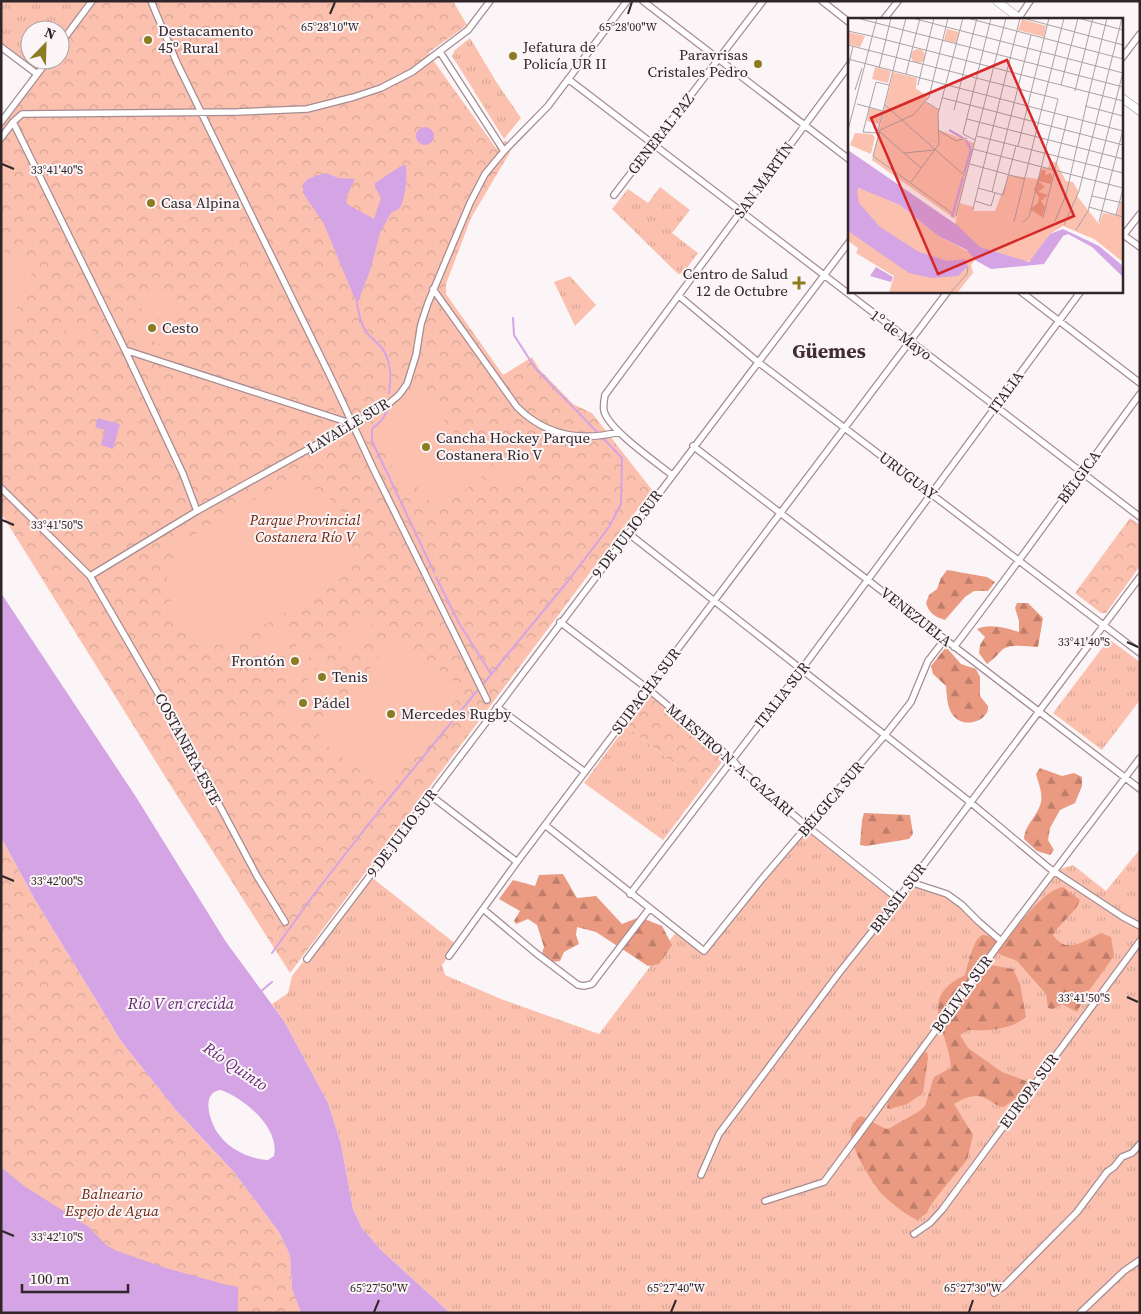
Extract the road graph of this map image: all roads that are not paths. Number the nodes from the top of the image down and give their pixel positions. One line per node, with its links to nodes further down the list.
1 (92, 1): 14 (street)
2 (151, 1): 26 (street)
3 (490, 1): 17 (street)
4 (627, 1): 23 (street, LAVALLE SUR)
5 (643, 1): 19 (street)
6 (763, 1): 19 (street, GENERAL PAZ)
7 (822, 1): 13 (street)
8 (898, 1): 11 (street)
9 (998, 1): 12 (main road)
10 (1030, 1): 12 (street)
11 (885, 18)
12 (1019, 18)
13 (848, 21)
14 (70, 31)
15 (1140, 34): 18 (street)
16 (1, 47): 22 (street)
17 (440, 52): 26 (street); 32 (street)
18 (1124, 55)
19 (719, 60): 29 (street); 31 (street, GENERAL PAZ)
20 (848, 67): 29 (street, SAN MARTÍN)
21 (40, 70): 22 (street)
22 (37, 74): 27 (street)
23 (568, 79): 31 (street, 1º de Mayo); 32 (street, LAVALLE SUR)
24 (1124, 99): 25 (main road)
25 (1140, 111)
26 (201, 112): 28 (street); 54 (street)
27 (1, 122)
28 (13, 122): 30 (street); 49 (street)
29 (804, 125): 33 (street); 35 (street, SAN MARTÍN)
30 (1, 138)
31 (652, 144): 34 (street, GENERAL PAZ); 35 (street, 1º de Mayo)
32 (504, 151): 42 (street, LAVALLE SUR)
33 (848, 158)
34 (614, 195)
35 (741, 212): 41 (street, 1º de Mayo); 46 (street, SAN MARTÍN)
36 (1140, 214): 37 (street)
37 (1124, 234)
38 (1124, 236): 40 (street)
39 (848, 244): 41 (street, 9 DE JULIO SUR)
40 (1140, 247)
41 (823, 275): 48 (street, 1º de Mayo); 50 (street, 9 DE JULIO SUR)
42 (433, 289): 54 (street, LAVALLE SUR); 56 (street)
43 (947, 292): 48 (street, SUIPACHA SUR)
44 (1021, 292): 47 (street)
45 (1080, 292): 47 (street, ITALIA)
46 (679, 296): 50 (street, URUGUAY); 56 (street, SAN MARTÍN)
47 (1059, 321): 51 (street); 53 (street, ITALIA)
48 (910, 342): 53 (street, 1º de Mayo); 55 (street, SUIPACHA SUR)
49 (124, 350): 54 (street); 62 (street)
50 (758, 362): 55 (street, URUGUAY); 57 (street, 9 DE JULIO SUR)
51 (1140, 383)
52 (1140, 394): 58 (street, BÉLGICA)
53 (995, 407): 58 (street, 1º de Mayo); 61 (street, ITALIA)
54 (353, 424): 62 (street, LAVALLE SUR); 78 (street)
55 (845, 428): 61 (street, URUGUAY); 63 (street, SUIPACHA SUR)
56 (619, 432): 59 (street)
57 (693, 446): 59 (street, 9 DE JULIO SUR); 63 (street, VENEZUELA)
58 (1081, 473): 64 (street, 1º de Mayo); 66 (street, BÉLGICA)
59 (672, 475): 65 (street, 9 DE JULIO SUR)
60 (1, 488): 67 (street, COSTANERA ESTE)
61 (931, 494): 66 (street, URUGUAY); 69 (street, ITALIA SUR)
62 (197, 511): 67 (street, LAVALLE SUR)
63 (780, 513): 69 (street, VENEZUELA); 70 (street, SUIPACHA SUR)
64 (1140, 517)
65 (628, 533): 70 (street); 71 (street, 9 DE JULIO SUR)
66 (1019, 561): 72 (street, URUGUAY); 74 (street)
67 (90, 576): 98 (street, COSTANERA ESTE)
68 (1140, 577): 72 (street, BRASIL SUR)
69 (867, 580): 73 (street, VENEZUELA); 76 (street, ITALIA SUR)
70 (714, 601): 76 (street); 77 (street, SUIPACHA SUR)
71 (560, 622): 77 (street, MAESTRO N. A. GAZARI); 79 (street, 9 DE JULIO SUR)
72 (1104, 626): 75 (street, URUGUAY); 80 (street, BRASIL SUR)
73 (945, 639): 74 (street, VENEZUELA); 81 (street, BÉLGICA SUR)
74 (954, 647): 80 (street, VENEZUELA)
75 (1140, 653)
76 (801, 669): 81 (street); 83 (street, ITALIA SUR)
77 (648, 689): 83 (street, MAESTRO N. A. GAZARI); 84 (street, SUIPACHA SUR)
78 (487, 700)
79 (497, 707): 84 (street); 87 (street, 9 DE JULIO SUR)
80 (1039, 711): 85 (street, VENEZUELA); 88 (street, BRASIL SUR)
81 (885, 735): 88 (street); 90 (street, BÉLGICA SUR)
82 (1140, 758): 85 (street, BOLIVIA SUR)
83 (732, 759): 90 (street, MAESTRO N. A. GAZARI); 94 (street, ITALIA SUR)
84 (585, 772): 89 (street, SUIPACHA SUR)
85 (1125, 777): 86 (street, VENEZUELA); 92 (street, BOLIVIA SUR)
86 (1140, 789)
87 (430, 795): 91 (street); 103 (street, 9 DE JULIO SUR)
88 (970, 802): 92 (street); 93 (street, BRASIL SUR)
89 (545, 825): 91 (street, SUIPACHA SUR); 94 (street)
90 (808, 827): 95 (street, MAESTRO N. A. GAZARI); 97 (street, BÉLGICA SUR)
91 (517, 862): 96 (street, SUIPACHA SUR)
92 (1054, 871): 99 (street); 100 (street, BOLIVIA SUR)
93 (910, 882): 95 (street, BRASIL SUR); 100 (street)
94 (630, 894): 97 (street)
95 (898, 899): 105 (street, BRASIL SUR)
96 (483, 909): 97 (street); 102 (street, SUIPACHA SUR)
97 (649, 909)
98 (285, 922)
99 (1140, 926)
100 (1002, 941): 106 (street, BOLIVIA SUR)
101 (1140, 941): 107 (street, EUROPA SUR)
102 (449, 956)
103 (307, 959)
104 (1140, 1144): 109 (street)
105 (701, 1175)
106 (765, 1201)
107 (914, 1234)
108 (1140, 1260): 110 (street)
109 (994, 1293)
110 (1080, 1313)

